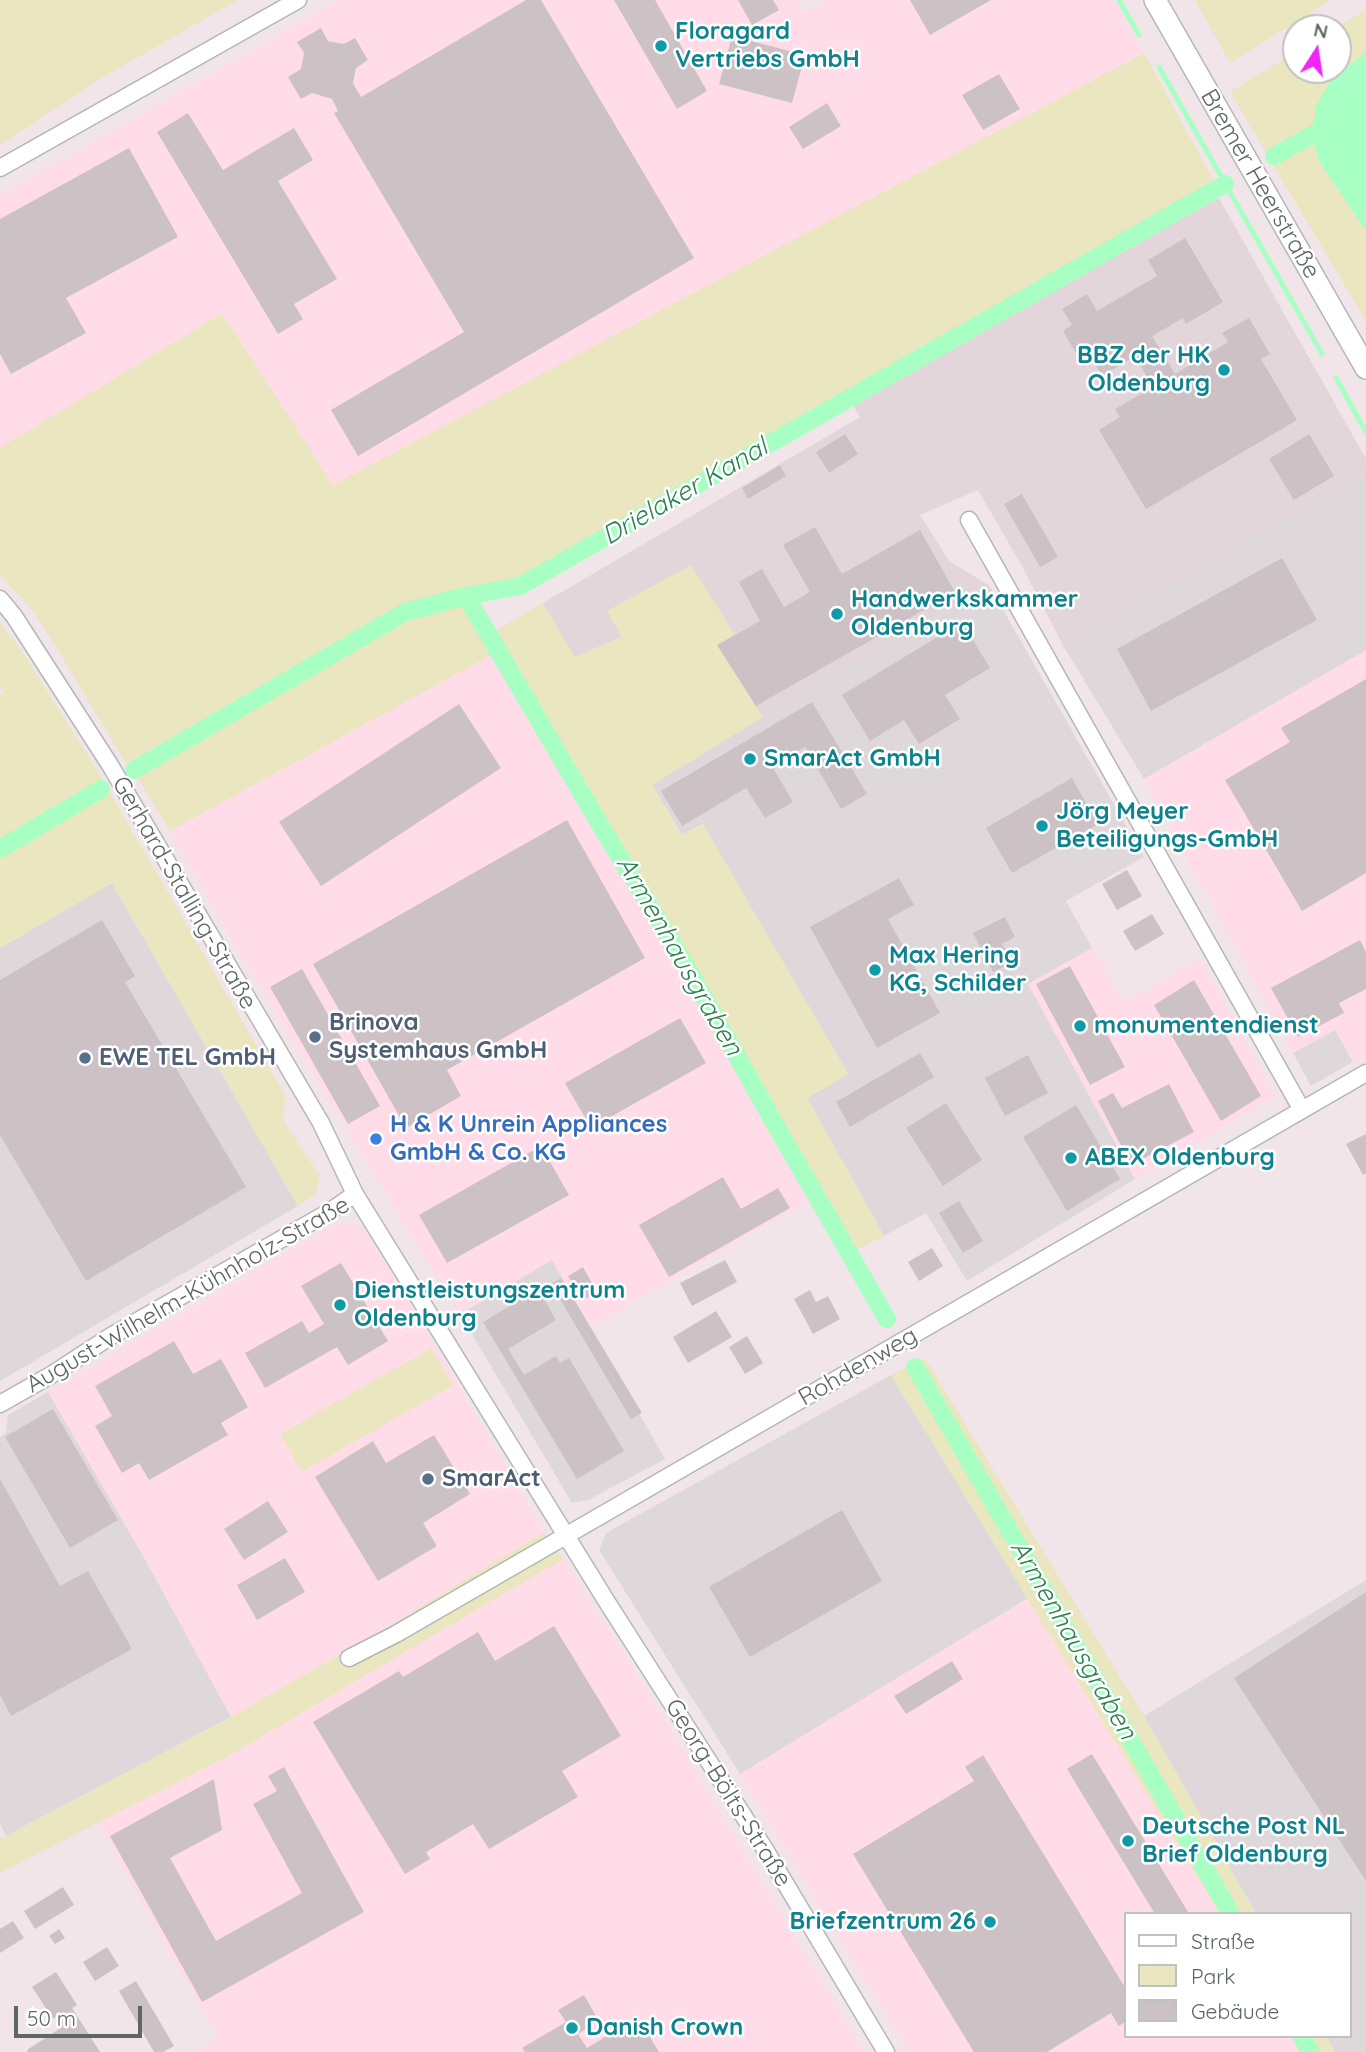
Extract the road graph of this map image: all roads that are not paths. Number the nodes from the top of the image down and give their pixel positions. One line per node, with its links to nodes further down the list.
1 (298, 0): 3 (street)
2 (1155, 0): 4 (main road, Bremer Heerstraße)
3 (0, 168)
4 (1366, 368)
5 (969, 520): 8 (street)
6 (0, 599): 9 (street, Gerhard-Stalling-Straße)
7 (1366, 1073): 8 (street, Rohdenweg)
8 (1302, 1110): 11 (street, Rohdenweg)
9 (355, 1194): 10 (street, August-Wilhelm-Kühnholz-Straße); 11 (street, August-Wilhelm-Kühnholz-Straße)
10 (0, 1404)
11 (566, 1536): 12 (street, Rohdenweg); 13 (street, Georg-Bölts-Straße)
12 (349, 1658)
13 (886, 2052)

